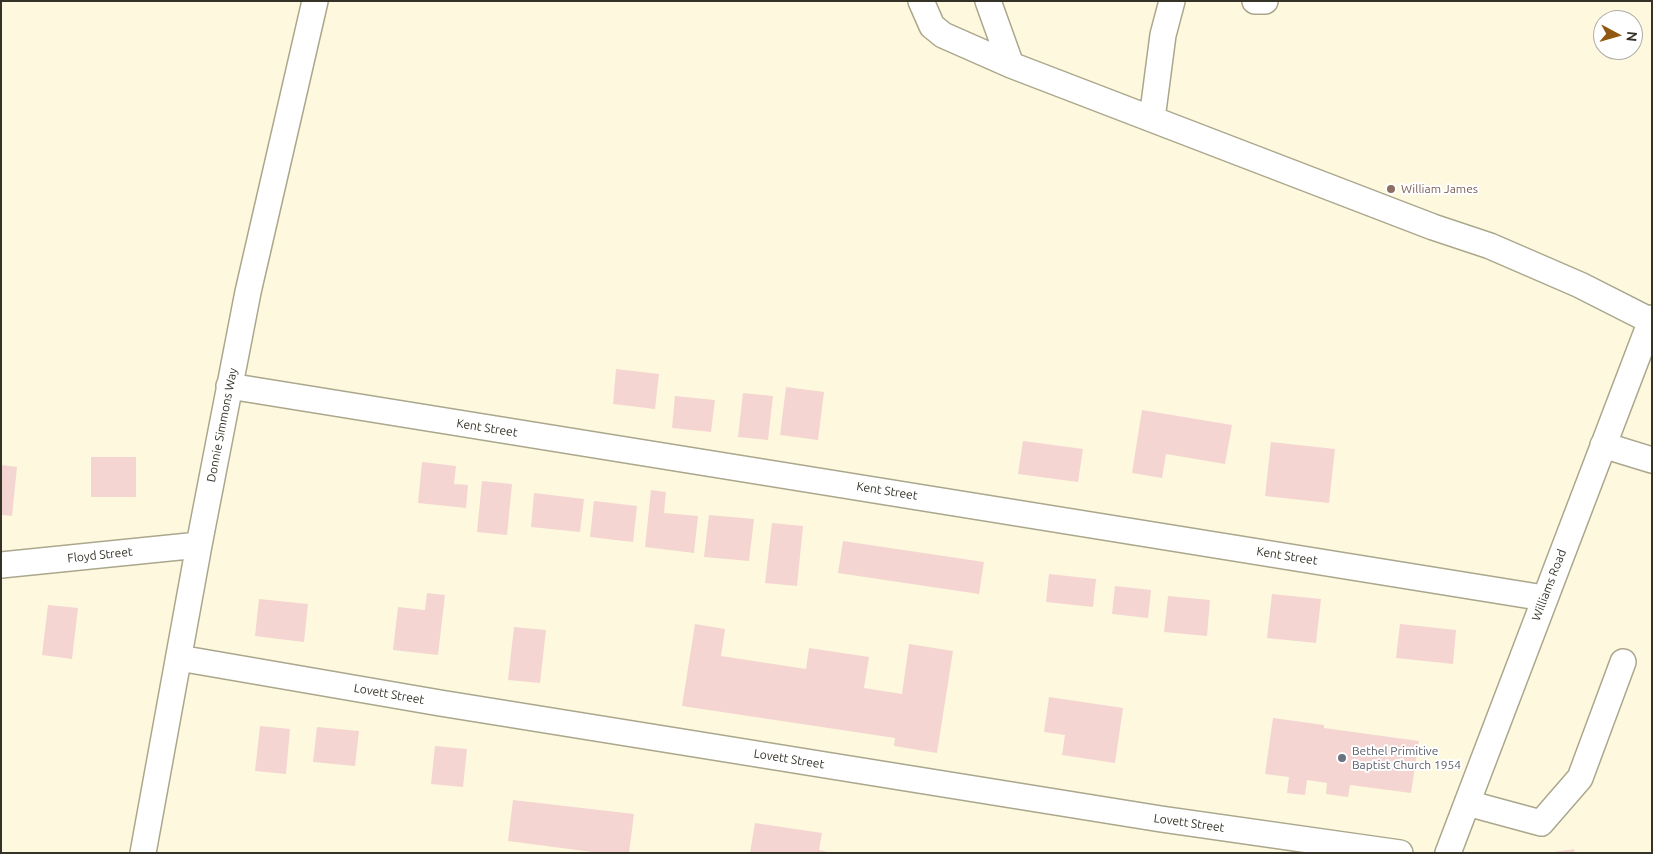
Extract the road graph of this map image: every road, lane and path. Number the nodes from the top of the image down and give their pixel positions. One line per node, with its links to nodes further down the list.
1 (315, 1): 10 (street, Donnie Simmons Way)
2 (922, 1): 7 (street)
3 (988, 1): 7 (street)
4 (1172, 1): 8 (street)
5 (1255, 1): 6 (street)
6 (1265, 1)
7 (1011, 65): 8 (street)
8 (1152, 119): 9 (street)
9 (1651, 319): 11 (street, Williams Road)
10 (229, 386): 13 (street, Donnie Simmons Way); 15 (street, Kent Street)
11 (1603, 444): 12 (street); 15 (street, Williams Road)
12 (1652, 460)
13 (199, 545): 14 (street, Floyd Street); 16 (street, Donnie Simmons Way)
14 (1, 565)
15 (1544, 598): 18 (street, Williams Road)
16 (179, 658): 19 (street, Donnie Simmons Way); 20 (street, Lovett Street)
17 (1622, 662): 18 (street)
18 (1467, 802): 21 (street, Williams Road)
19 (143, 853)
20 (1400, 853)
21 (1448, 853)

